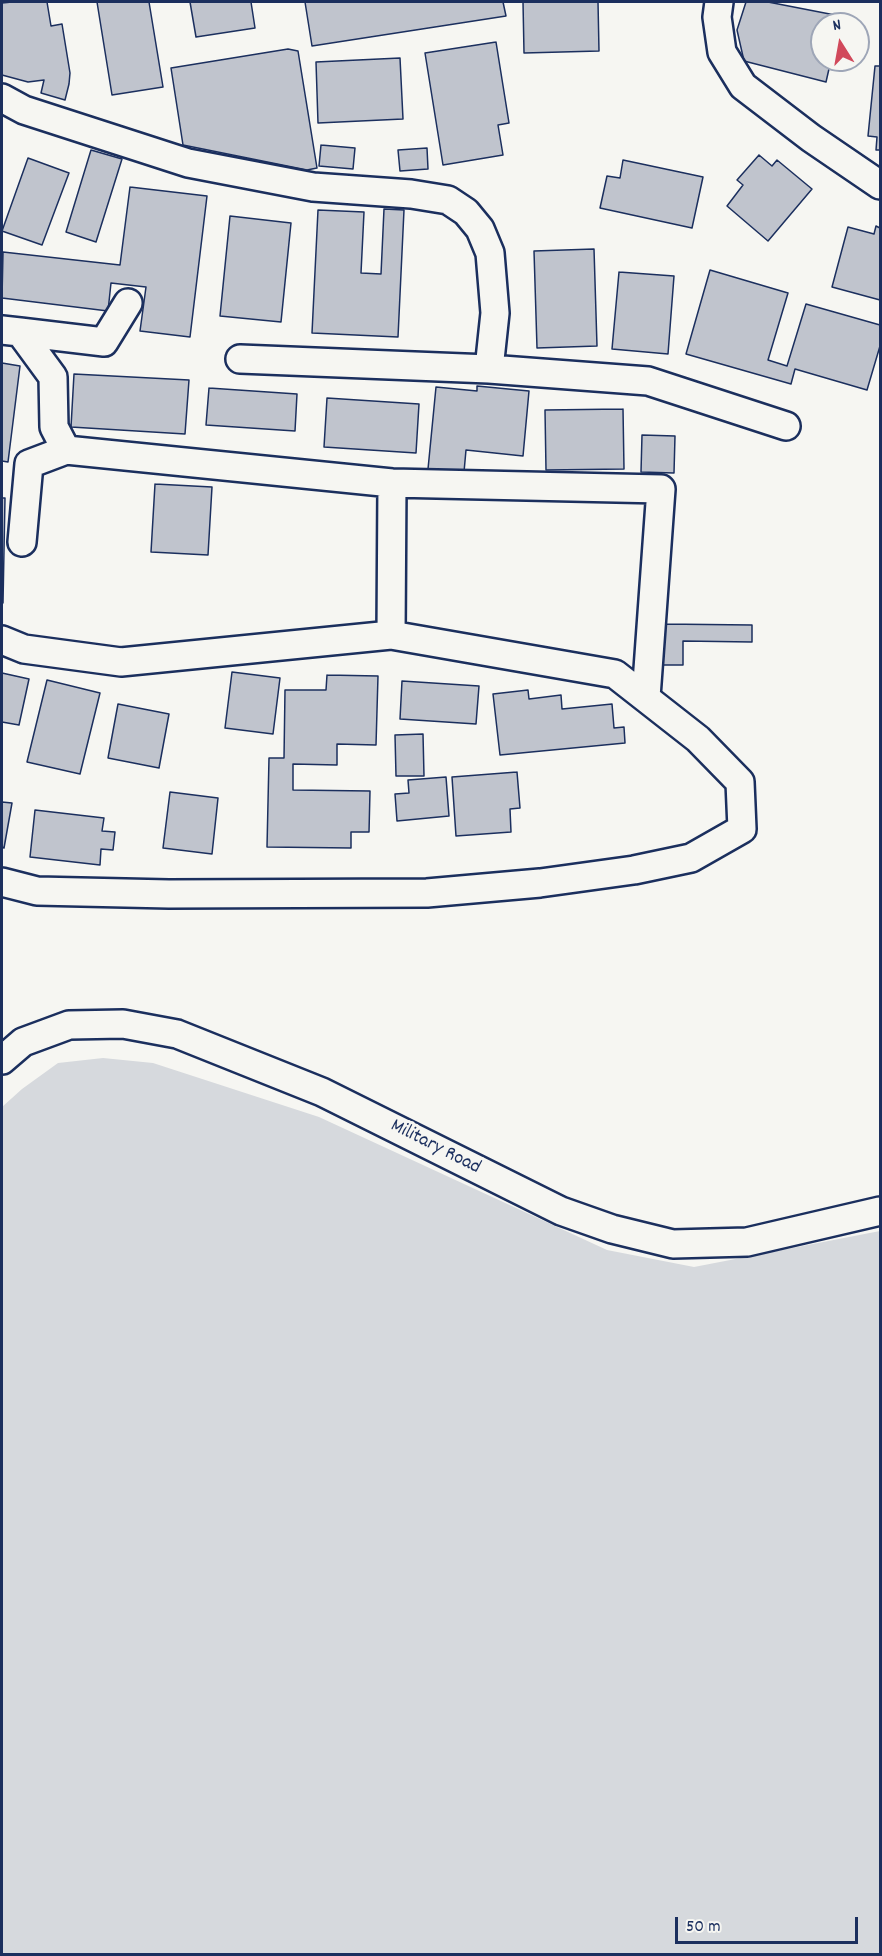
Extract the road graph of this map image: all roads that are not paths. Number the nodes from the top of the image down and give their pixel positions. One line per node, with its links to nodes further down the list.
1 (719, 2): 3 (street)
2 (2, 98): 7 (street)
3 (880, 185)
4 (128, 303): 5 (street)
5 (11, 331): 9 (street)
6 (240, 358): 7 (street)
7 (489, 369): 8 (street)
8 (786, 426)
9 (66, 450): 10 (street); 11 (street)
10 (392, 483): 12 (street); 14 (street)
11 (21, 542)
12 (391, 635): 13 (street); 14 (street)
13 (2, 640)
14 (646, 698): 15 (street)
15 (2, 882)
16 (2, 1060): 17 (street, Military Road)
17 (880, 1211)

